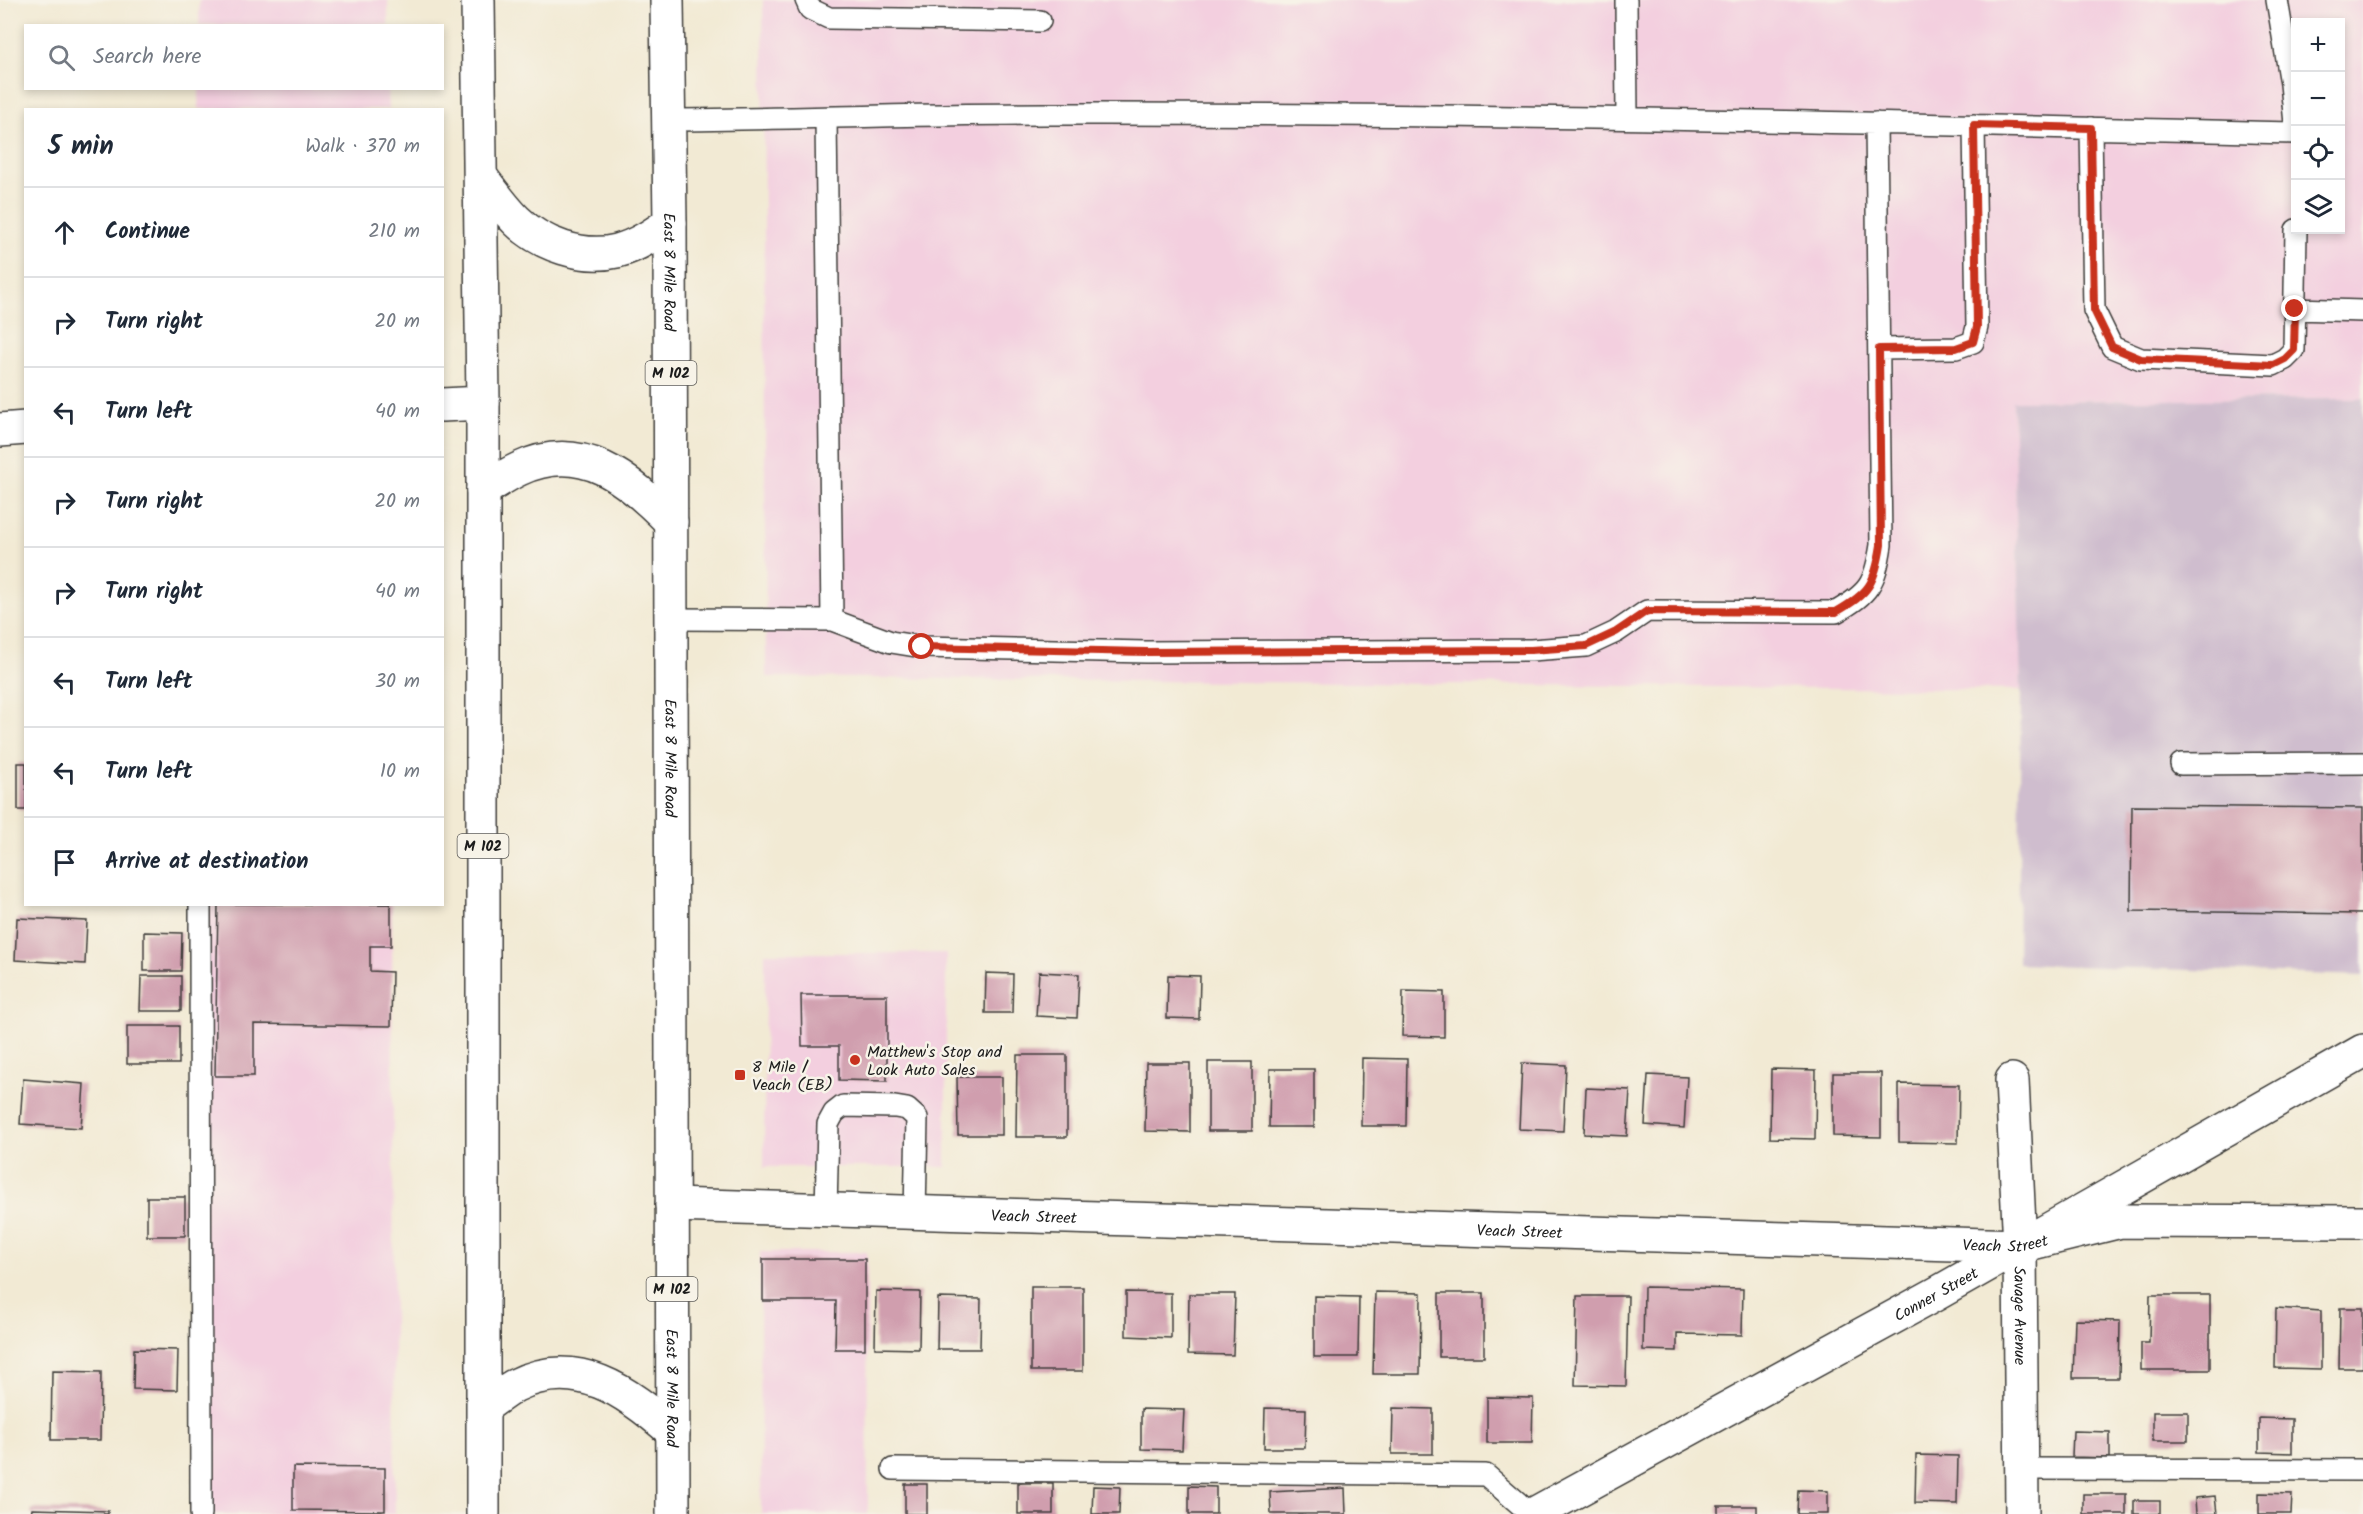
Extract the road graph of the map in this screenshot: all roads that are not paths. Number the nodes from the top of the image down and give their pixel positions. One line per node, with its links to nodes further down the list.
1 (478, 0): 15 (main road, M 102)
2 (667, 0): 9 (main road, East 8 Mile Road / M 102)
3 (806, 0): 6 (lane)
4 (1626, 0): 8 (lane)
5 (2277, 0): 12 (lane)
6 (1040, 21)
7 (825, 117): 8 (lane); 9 (lane); 28 (lane)
8 (1627, 118): 10 (lane)
9 (669, 120): 16 (main road, East 8 Mile Road / M 102)
10 (1876, 123): 11 (lane); 20 (lane)
11 (1974, 125): 13 (lane); 20 (lane)
12 (2294, 126)
13 (2091, 128): 14 (lane); 18 (lane)
14 (2291, 133)
15 (481, 177): 16 (main road); 21 (main road, M 102)
16 (670, 223): 26 (main road, East 8 Mile Road / M 102)
17 (2296, 234): 18 (lane)
18 (2295, 309): 19 (lane)
19 (2363, 311)
20 (1879, 349): 28 (lane)
21 (483, 403): 22 (main road); 25 (main road, M 102)
22 (444, 405)
23 (24, 428): 24 (main road)
24 (0, 430)
25 (483, 490): 26 (main road); 39 (main road, M 102)
26 (671, 522): 27 (main road, East 8 Mile Road / M 102)
27 (672, 619): 28 (lane); 34 (main road, East 8 Mile Road / M 102)
28 (832, 620)
29 (2363, 763): 30 (lane)
30 (2181, 764)
31 (200, 906): 44 (lane)
32 (2363, 1051): 38 (main road, Conner Street)
33 (2012, 1080): 38 (main road, Savage Avenue)
34 (672, 1205): 35 (main road, Veach Street); 40 (main road, East 8 Mile Road / M 102)
35 (826, 1211): 36 (main road, Veach Street); 36 (lane)
36 (915, 1214): 38 (main road, Veach Street)
37 (2363, 1222): 38 (main road, Veach Street)
38 (2020, 1246): 42 (main road, Savage Avenue); 47 (main road, Conner Street)
39 (483, 1407): 40 (main road); 45 (main road, M 102)
40 (673, 1432): 46 (main road, East 8 Mile Road / M 102)
41 (892, 1469): 47 (lane)
42 (2022, 1469): 43 (lane); 48 (main road, Savage Avenue)
43 (2363, 1470)
44 (201, 1514)
45 (483, 1514)
46 (673, 1514)
47 (1533, 1514)
48 (2022, 1514)

